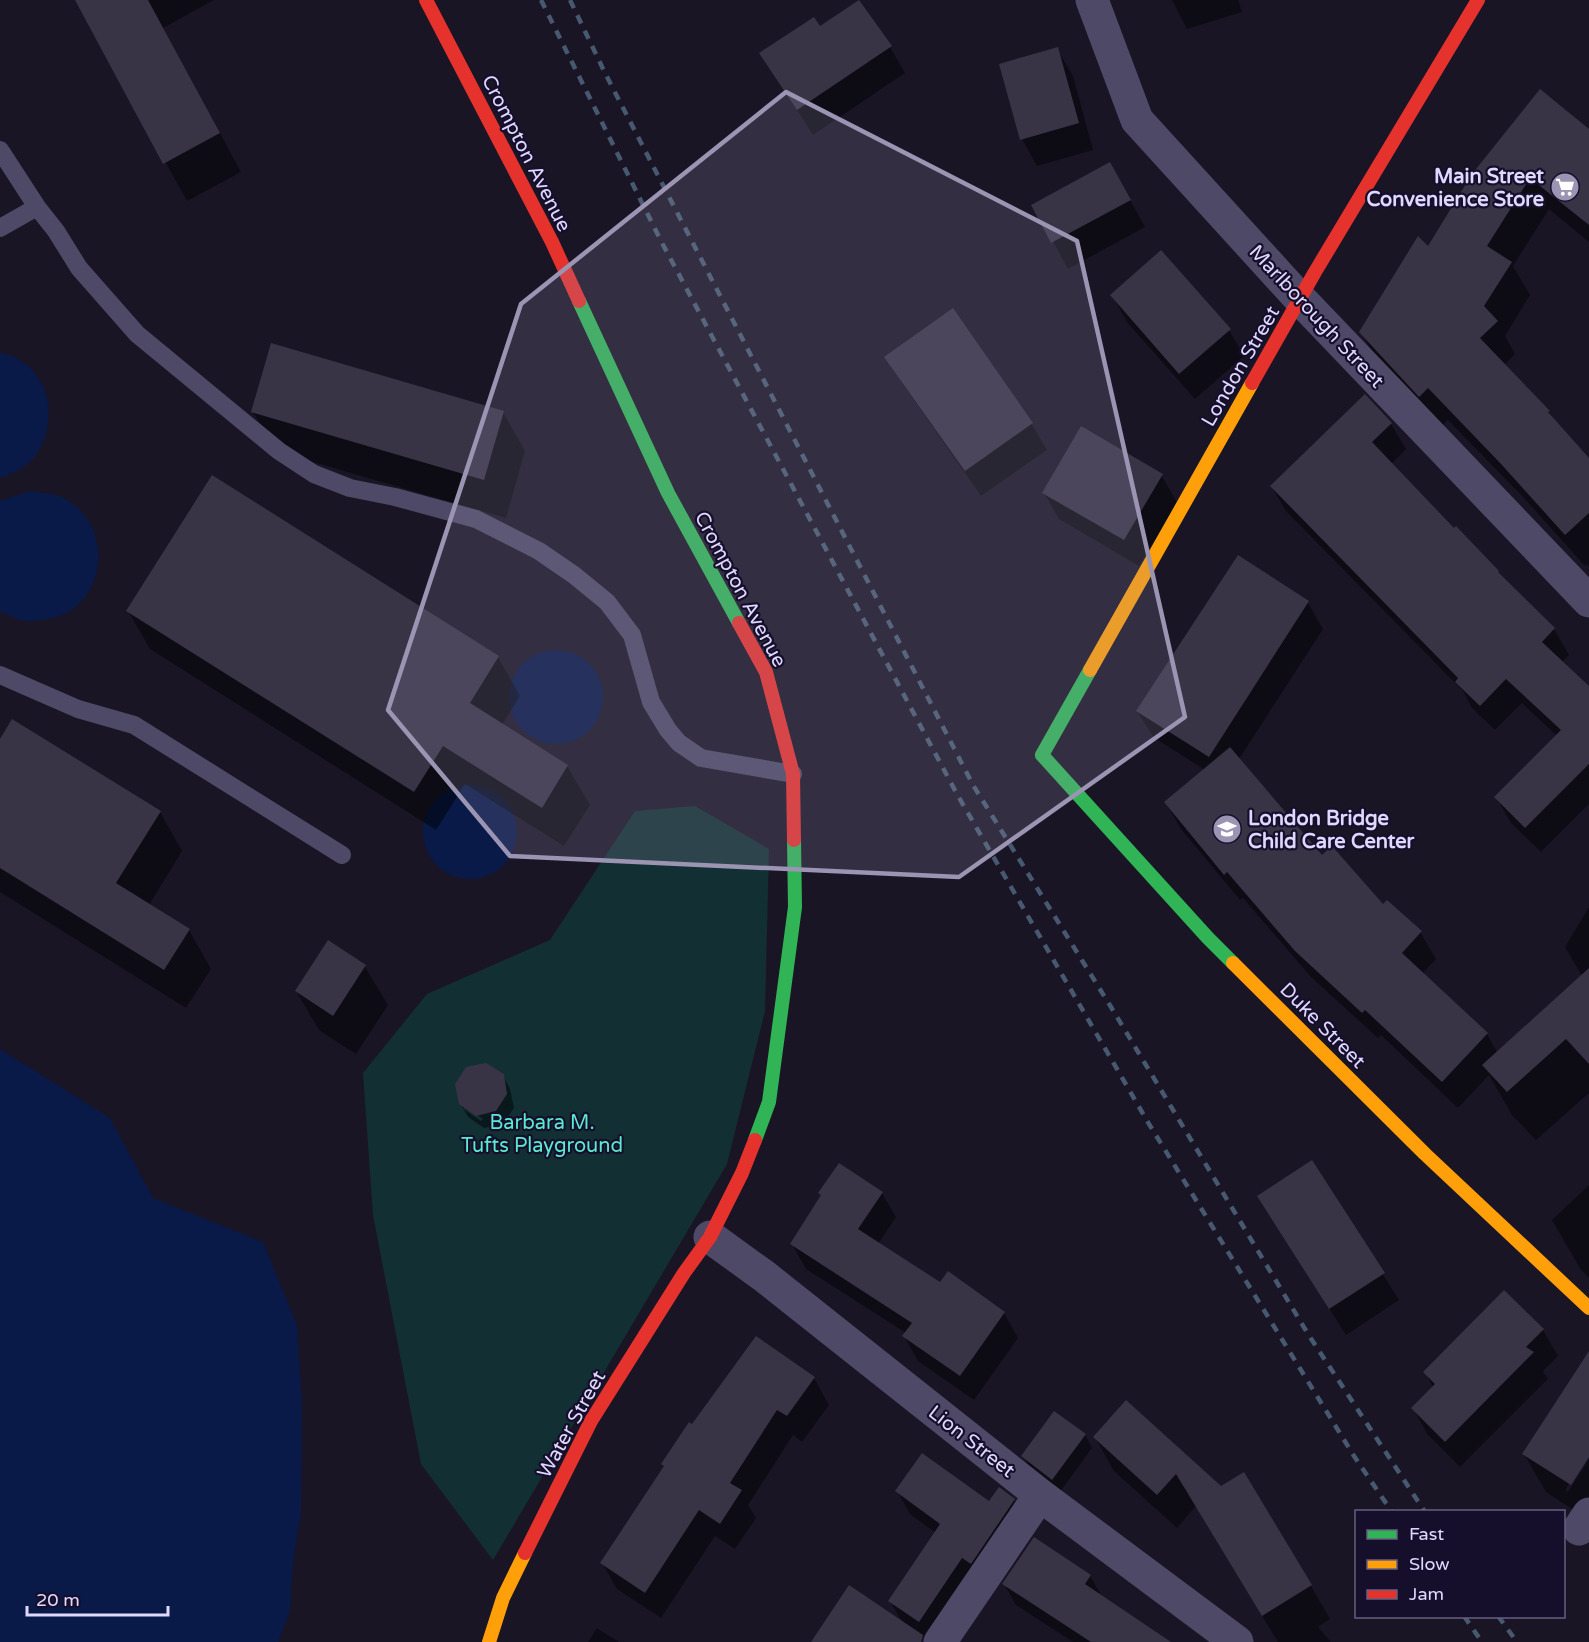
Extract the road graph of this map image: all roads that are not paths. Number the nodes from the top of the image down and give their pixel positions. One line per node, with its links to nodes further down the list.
1 (426, 0): 11 (street, Crompton Avenue)
2 (1092, 0): 7 (street, Marlborough Street)
3 (1478, 0): 7 (street, London Street)
4 (0, 150): 5 (lane)
5 (38, 207): 6 (lane); 11 (lane)
6 (0, 228)
7 (1301, 300): 8 (street, Marlborough Street); 10 (street, London Street)
8 (1589, 601)
9 (0, 675): 12 (lane)
10 (1042, 755): 14 (street, Duke Street)
11 (793, 774): 13 (street, Crompton Avenue)
12 (342, 855)
13 (710, 1237): 15 (street, Lion Street); 16 (street, Water Street)
14 (1589, 1308)
15 (1040, 1495): 17 (street); 18 (street, Lion Street)
16 (489, 1642)
17 (940, 1642)
18 (1237, 1642)

